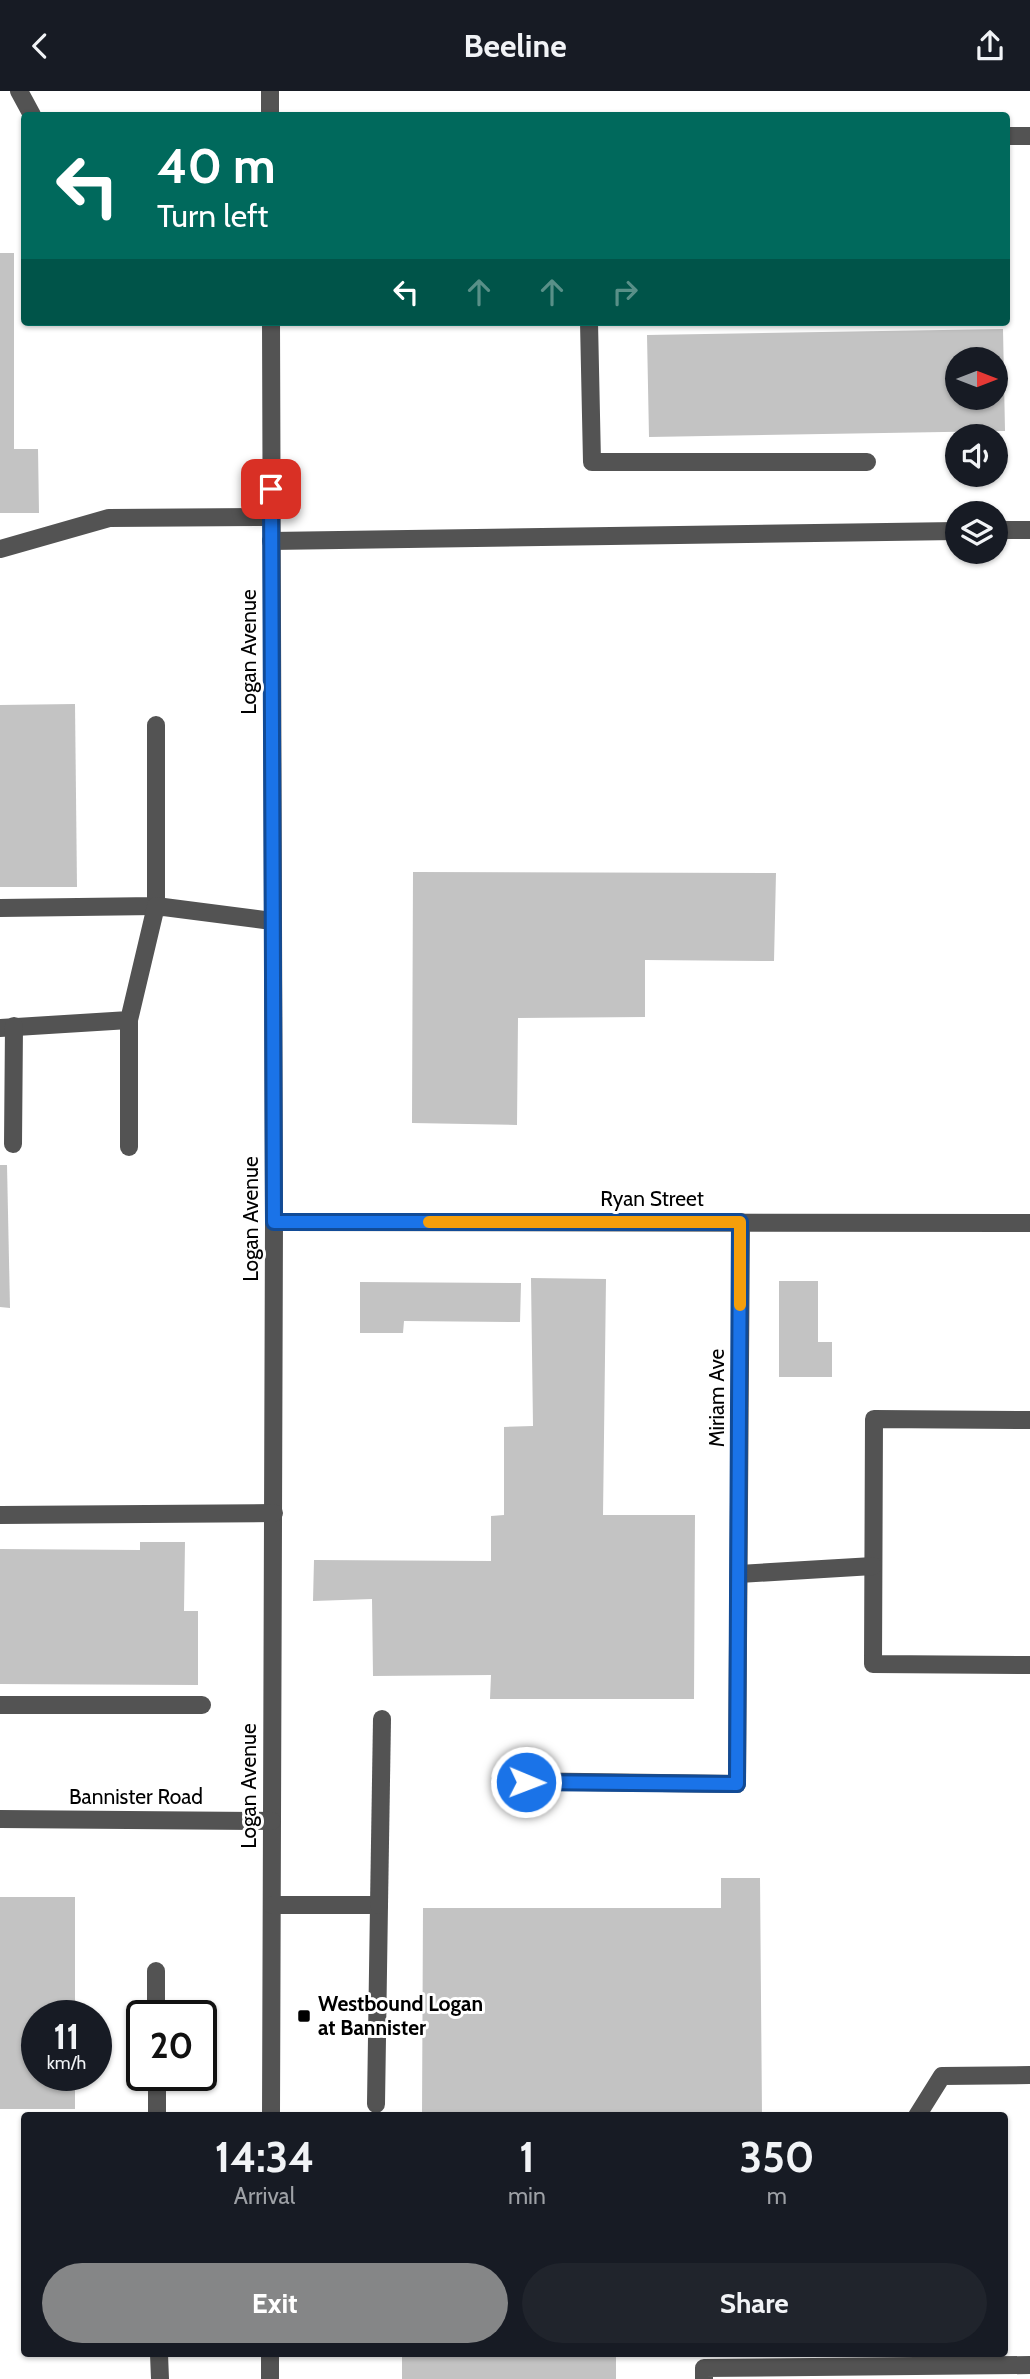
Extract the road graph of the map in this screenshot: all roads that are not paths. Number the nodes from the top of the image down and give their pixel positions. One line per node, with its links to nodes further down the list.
1 (19, 91): 3 (street)
2 (270, 91): 4 (street)
3 (30, 112)
4 (270, 112)
5 (1010, 136): 6 (street)
6 (1030, 136)
7 (271, 326): 10 (street, Logan Avenue)
8 (589, 326): 9 (street)
9 (867, 462)
10 (271, 517): 14 (street, Logan Avenue); 15 (street)
11 (1008, 530): 12 (street)
12 (1030, 530)
13 (945, 531): 14 (street)
14 (271, 541): 19 (street, Logan Avenue)
15 (3, 546)
16 (156, 725): 17 (street)
17 (156, 905): 18 (street); 19 (street); 20 (street)
18 (0, 908)
19 (272, 921): 24 (street, Logan Avenue)
20 (130, 1020): 21 (street); 23 (street)
21 (7, 1027): 22 (street)
22 (13, 1144)
23 (129, 1147)
24 (274, 1222): 25 (street, Ryan Street); 28 (street, Logan Avenue)
25 (740, 1222): 26 (street, Ryan Street); 31 (street, Miriam Ave)
26 (1030, 1223)
27 (1030, 1420): 30 (street)
28 (274, 1513): 29 (street); 38 (street, Logan Avenue)
29 (0, 1515)
30 (873, 1566): 31 (street); 32 (street)
31 (739, 1574): 36 (street, Miriam Ave)
32 (1030, 1665)
33 (0, 1705): 34 (street)
34 (202, 1705)
35 (382, 1719): 40 (street)
36 (500, 1781)
37 (0, 1819): 38 (street, Bannister Road)
38 (272, 1821): 39 (street, Logan Avenue)
39 (272, 1905): 40 (street); 47 (street, Logan Avenue)
40 (379, 1905): 45 (street)
41 (156, 1971): 42 (street)
42 (156, 2000)
43 (1030, 2075): 48 (street)
44 (157, 2091): 46 (street)
45 (376, 2104)
46 (157, 2112)
47 (271, 2112)
48 (920, 2112)
49 (159, 2357): 52 (street)
50 (270, 2357): 53 (street)
51 (1030, 2365): 54 (street)
52 (160, 2379)
53 (270, 2379)
54 (704, 2379)

